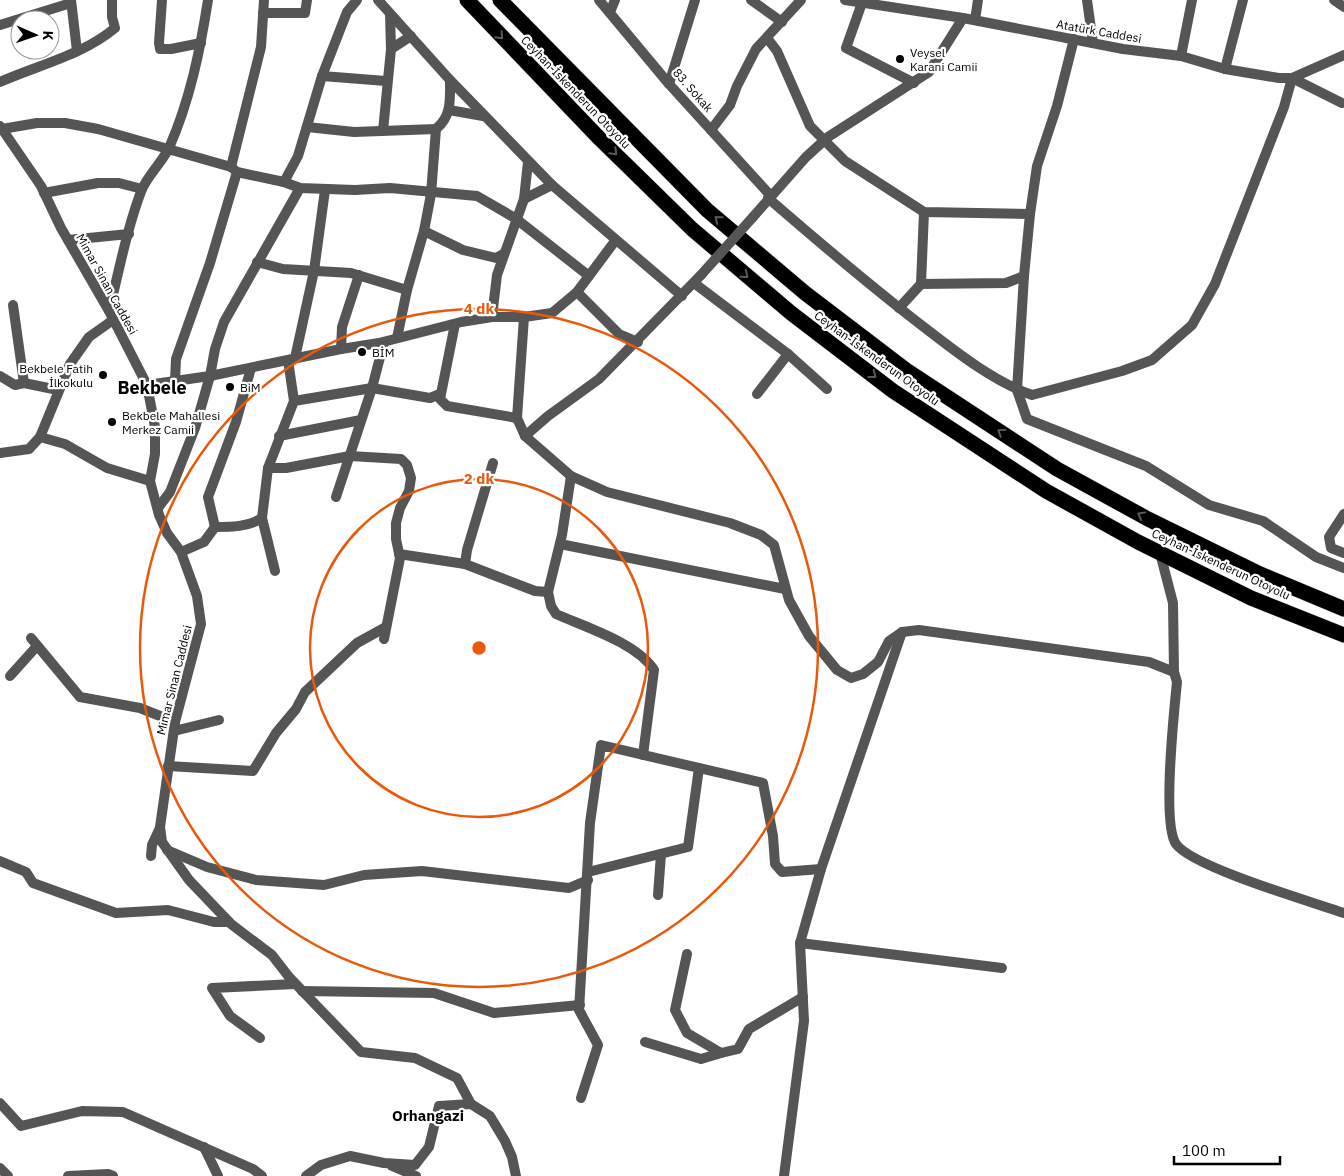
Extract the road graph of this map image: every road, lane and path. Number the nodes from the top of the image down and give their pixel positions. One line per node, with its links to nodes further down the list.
1 (112, 0): 37 (street)
2 (162, 0): 34 (street)
3 (208, 0): 34 (street)
4 (264, 0): 25 (street)
5 (307, 0): 25 (street)
6 (357, 0): 41 (street)
7 (378, 0): 26 (street)
8 (467, 0): 130 (highway, Ceyhan-İskenderun Otoyolu, one-way to 130)
9 (500, 0): 138 (highway, Ceyhan-İskenderun Otoyolu, one-way to 9)
10 (599, 0): 24 (street, 83. Sokak)
11 (615, 0): 24 (street)
12 (695, 0): 47 (street)
13 (751, 0): 29 (street)
14 (801, 0): 29 (street)
15 (845, 0): 22 (street, Atatürk Caddesi)
16 (978, 0): 28 (street)
17 (1087, 0): 35 (street)
18 (1192, 0): 39 (street)
19 (1243, 0): 40 (street)
20 (1334, 0): 23 (street)
21 (71, 2): 30 (street); 37 (street)
22 (863, 2): 27 (street, Atatürk Caddesi); 46 (street)
23 (1344, 7)
24 (610, 12): 47 (street, 83. Sokak)
25 (263, 13): 59 (street)
26 (390, 14): 31 (street); 36 (street)
27 (963, 18): 28 (street, Atatürk Caddesi); 46 (street)
28 (975, 20): 33 (street, Atatürk Caddesi)
29 (782, 22): 32 (street)
30 (0, 25)
31 (411, 36): 36 (street); 43 (street)
32 (767, 38): 54 (street); 56 (street)
33 (1074, 39): 35 (street, Atatürk Caddesi); 70 (street)
34 (201, 43): 57 (street)
35 (1093, 43): 39 (street, Atatürk Caddesi)
36 (391, 49): 45 (street)
37 (77, 51): 44 (street)
38 (1344, 55): 42 (street, Atatürk Caddesi)
39 (1181, 56): 40 (street, Atatürk Caddesi)
40 (1226, 69): 42 (street, Atatürk Caddesi)
41 (322, 76): 45 (street); 51 (street)
42 (1292, 78): 48 (street); 108 (street)
43 (450, 80): 49 (street); 50 (street)
44 (0, 82)
45 (386, 82): 55 (street)
46 (914, 83): 56 (street)
47 (670, 84): 54 (street, 83. Sokak)
48 (1342, 103)
49 (449, 110): 50 (street); 53 (street)
50 (484, 116): 58 (street)
51 (307, 127): 55 (street); 60 (street)
52 (1, 128): 57 (street); 65 (street, Mimar Sinan Caddesi)
53 (436, 129): 55 (street); 66 (street)
54 (711, 130): 67 (street, 83. Sokak)
55 (383, 131)
56 (823, 141): 67 (street); 69 (street)
57 (168, 150): 59 (street); 63 (street)
58 (528, 162): 61 (street); 68 (street)
59 (234, 170): 60 (street); 102 (street)
60 (284, 182): 62 (street)
61 (552, 185): 68 (street); 75 (street)
62 (300, 188): 64 (street); 77 (street)
63 (142, 189): 65 (street); 73 (street)
64 (325, 190): 66 (street); 78 (street)
65 (44, 192): 74 (street, Mimar Sinan Caddesi)
66 (431, 194): 71 (street); 72 (street)
67 (769, 197): 82 (street, bridge); 88 (street, 83. Sokak)
68 (524, 199): 71 (street)
69 (924, 212): 70 (street); 83 (street)
70 (1030, 214): 81 (street)
71 (515, 218): 76 (street); 80 (street)
72 (424, 231): 76 (street); 84 (street)
73 (129, 234): 74 (street); 89 (street)
74 (68, 240): 89 (street, Mimar Sinan Caddesi)
75 (616, 241): 80 (street); 86 (street)
76 (503, 254): 90 (street)
77 (257, 262): 78 (street); 101 (street)
78 (314, 271): 79 (street); 98 (street)
79 (359, 276): 84 (street); 96 (street)
80 (589, 276): 85 (street)
81 (1024, 276): 83 (street); 108 (street)
82 (694, 283): 86 (street); 97 (street)
83 (921, 284): 88 (street)
84 (407, 290): 93 (street)
85 (577, 292): 91 (street); 95 (street)
86 (682, 296): 95 (street)
87 (13, 305): 103 (street)
88 (899, 308): 108 (street, 83. Sokak)
89 (111, 316): 104 (street, Mimar Sinan Caddesi); 107 (street)
90 (492, 316): 91 (street); 92 (street)
91 (524, 317): 112 (street)
92 (455, 324): 93 (street); 109 (street)
93 (397, 338): 94 (street)
94 (384, 342): 96 (street); 105 (street)
95 (638, 342): 115 (street)
96 (341, 349): 98 (street)
97 (788, 354): 106 (street); 110 (street)
98 (292, 359): 99 (street); 111 (street)
99 (251, 368): 101 (street); 127 (street)
100 (0, 376): 103 (street)
101 (210, 376): 102 (street); 124 (street)
102 (175, 381): 104 (street)
103 (24, 384): 107 (street)
104 (147, 385): 122 (street, Mimar Sinan Caddesi)
105 (372, 388): 109 (street); 111 (street); 113 (street)
106 (827, 388)
107 (58, 390): 116 (street)
108 (1018, 390): 134 (street)
109 (440, 394): 112 (street)
110 (757, 394)
111 (294, 401): 114 (street)
112 (517, 418): 115 (street)
113 (360, 420): 114 (street); 118 (street)
114 (279, 436): 120 (street)
115 (525, 436): 121 (street)
116 (40, 437): 117 (street); 122 (street)
117 (0, 454)
118 (350, 456): 120 (street); 123 (street); 132 (street)
119 (493, 463): 133 (street)
120 (268, 468): 126 (street)
121 (571, 476): 128 (street); 136 (street)
122 (150, 481): 124 (street, Mimar Sinan Caddesi)
123 (336, 497)
124 (158, 508): 129 (street, Mimar Sinan Caddesi)
125 (1344, 514): 131 (street)
126 (262, 518): 127 (street); 135 (street)
127 (215, 527): 129 (street)
128 (560, 544): 136 (street); 137 (street)
129 (181, 552): 146 (street, Mimar Sinan Caddesi)
130 (1160, 553): 141 (highway, Ceyhan-İskenderun Otoyolu); 143 (street)
131 (1344, 553)
132 (399, 554): 133 (street); 139 (street)
133 (465, 564): 137 (street)
134 (1344, 568)
135 (275, 571)
136 (785, 589): 140 (street)
137 (548, 592): 147 (street)
138 (1344, 609)
139 (386, 626): 142 (street); 148 (street)
140 (902, 632): 143 (street); 155 (street)
141 (1344, 635)
142 (384, 639)
143 (1174, 672): 158 (street)
144 (10, 676): 146 (street)
145 (219, 720): 146 (street)
146 (175, 726): 148 (street, Mimar Sinan Caddesi)
147 (643, 755): 149 (street); 156 (street)
148 (168, 766): 150 (street, Mimar Sinan Caddesi)
149 (698, 768): 152 (street); 155 (street)
150 (160, 827): 151 (street, Mimar Sinan Caddesi); 153 (street)
151 (166, 850): 156 (street); 159 (street, Mimar Sinan Caddesi)
152 (661, 854): 156 (street); 157 (street)
153 (151, 856)
154 (0, 861): 159 (street)
155 (821, 869): 160 (street)
156 (588, 876): 165 (street)
157 (658, 895)
158 (1344, 913)
159 (229, 922): 163 (street, Mimar Sinan Caddesi)
160 (800, 942): 162 (street); 164 (street)
161 (687, 954): 168 (street)
162 (1002, 968)
163 (298, 988): 165 (street); 166 (street); 171 (street, Mimar Sinan Caddesi)
164 (803, 997): 168 (street); 183 (street)
165 (580, 1005): 169 (street)
166 (260, 1038)
167 (645, 1042): 168 (street)
168 (722, 1053)
169 (581, 1098)
170 (0, 1103): 172 (street)
171 (471, 1104): 173 (street); 182 (street, Mimar Sinan Caddesi)
172 (204, 1147): 178 (street); 179 (street)
173 (384, 1163): 180 (street); 181 (street)
174 (0, 1168): 175 (street)
175 (8, 1176)
176 (68, 1176): 177 (street)
177 (113, 1176)
178 (218, 1176)
179 (262, 1176)
180 (306, 1176)
181 (416, 1176)
182 (516, 1176)
183 (784, 1176)

